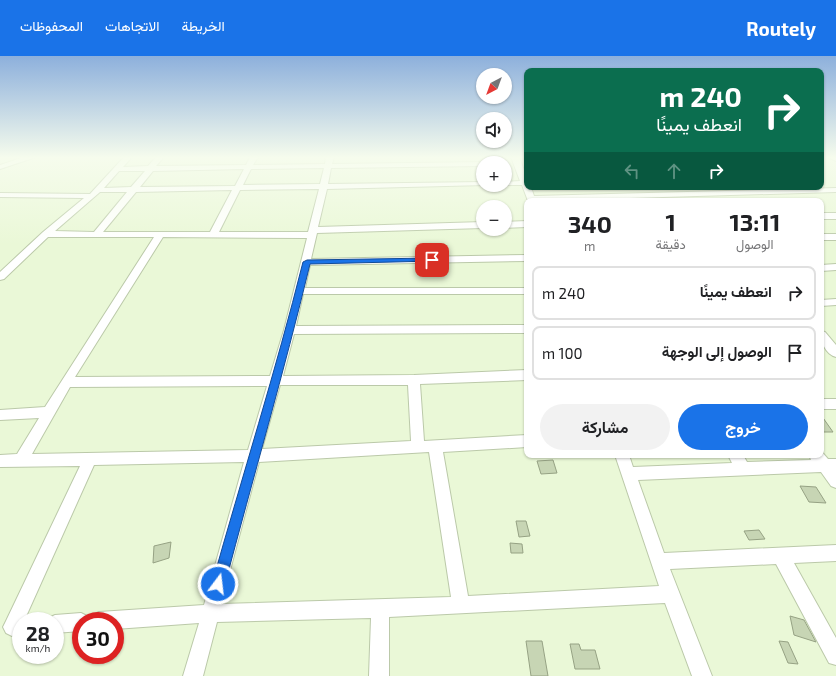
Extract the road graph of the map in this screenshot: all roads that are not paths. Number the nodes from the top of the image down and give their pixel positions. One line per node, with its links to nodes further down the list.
1 (101, 186): 8 (street)
2 (136, 186): 5 (street)
3 (324, 186): 4 (street); 18 (street)
4 (237, 188): 5 (street); 20 (street)
5 (133, 190): 8 (street); 21 (street)
6 (693, 190): 9 (street)
7 (836, 190): 9 (street)
8 (95, 193): 10 (street); 19 (street)
9 (699, 194): 11 (street); 12 (street)
10 (0, 195)
11 (606, 198)
12 (702, 198)
13 (824, 216): 14 (street)
14 (836, 216)
15 (524, 224): 17 (street)
16 (476, 225): 18 (street)
17 (512, 225)
18 (313, 232): 20 (street); 26 (street)
19 (46, 234): 21 (street); 29 (street)
20 (213, 234): 22 (street)
21 (96, 235): 22 (street)
22 (160, 235): 40 (street)
23 (824, 237): 24 (street)
24 (836, 237)
25 (524, 258): 26 (street)
26 (307, 262): 30 (street)
27 (836, 267): 28 (street)
28 (824, 268)
29 (0, 277)
30 (299, 291): 31 (street); 35 (street)
31 (524, 291)
32 (824, 302): 33 (street)
33 (836, 302)
34 (524, 329): 35 (street)
35 (290, 330): 41 (street)
36 (824, 339): 37 (street)
37 (831, 349)
38 (524, 375): 39 (street)
39 (414, 380): 41 (street); 48 (street)
40 (66, 382): 41 (street); 44 (street)
41 (275, 382): 49 (street)
42 (824, 404): 43 (street)
43 (836, 404)
44 (49, 412): 45 (street); 54 (street)
45 (0, 415)
46 (524, 441): 47 (street)
47 (435, 446): 48 (street); 63 (street)
48 (418, 447): 49 (street)
49 (253, 456): 52 (street); 65 (street)
50 (623, 458): 57 (street)
51 (737, 458): 56 (street)
52 (90, 460): 54 (street); 67 (street)
53 (0, 461): 54 (street)
54 (21, 461)
55 (825, 462): 56 (street); 58 (street)
56 (744, 469): 57 (street)
57 (628, 474): 61 (street)
58 (836, 481)
59 (836, 553): 60 (street)
60 (780, 556): 61 (street); 68 (street)
61 (660, 561): 62 (street)
62 (670, 594): 63 (street); 71 (street)
63 (461, 606): 64 (street)
64 (380, 609): 65 (street); 70 (street)
65 (210, 613): 66 (street); 69 (street)
66 (124, 619)
67 (11, 627)
68 (836, 656)
69 (193, 676)
70 (379, 676)
71 (702, 676)

